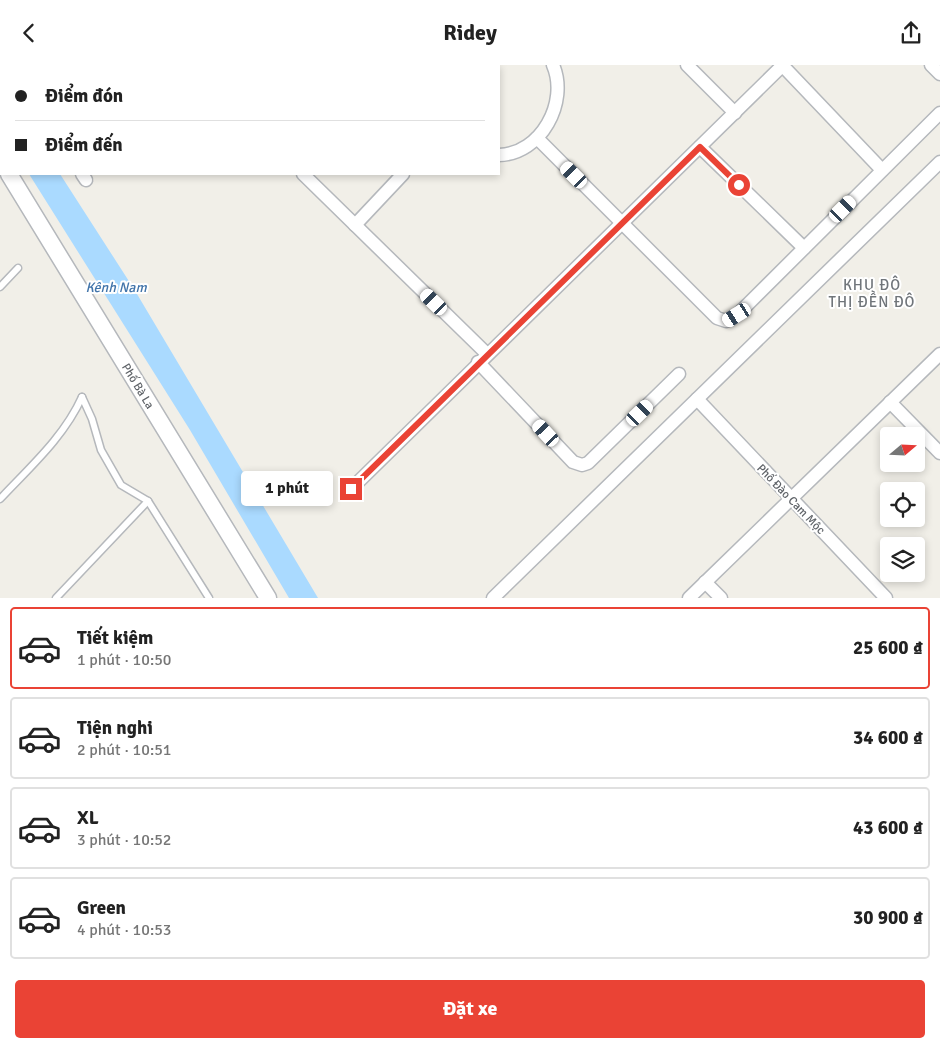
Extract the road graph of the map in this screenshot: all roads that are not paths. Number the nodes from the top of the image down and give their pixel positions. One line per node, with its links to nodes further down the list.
1 (553, 65): 8 (street)
2 (687, 65): 6 (street)
3 (782, 65): 6 (street); 12 (street)
4 (931, 65): 5 (street)
5 (940, 74)
6 (735, 113): 9 (street)
7 (940, 113): 12 (street)
8 (537, 138): 10 (street); 16 (street)
9 (700, 147): 16 (street); 18 (street)
10 (500, 155)
11 (940, 163): 24 (street)
12 (882, 170): 18 (street)
13 (10, 175): 34 (street, Phố Bà La)
14 (304, 175): 17 (street)
15 (403, 175): 17 (street)
16 (623, 224): 18 (street); 22 (street)
17 (355, 225): 22 (street)
18 (804, 249)
19 (18, 268): 20 (lane)
20 (0, 287)
21 (940, 354): 25 (street)
22 (482, 358): 23 (street); 27 (street)
23 (679, 375)
24 (697, 399): 29 (street, Phố Đào Cam Mộc); 35 (street)
25 (890, 402): 26 (street); 29 (street)
26 (940, 453)
27 (351, 489)
28 (0, 499): 30 (lane)
29 (791, 499): 31 (street); 38 (street, Phố Đào Cam Mộc)
30 (148, 501): 32 (lane); 33 (lane)
31 (705, 582): 36 (street); 37 (street)
32 (56, 598)
33 (209, 598)
34 (268, 598)
35 (493, 598)
36 (688, 598)
37 (721, 598)
38 (886, 598)

